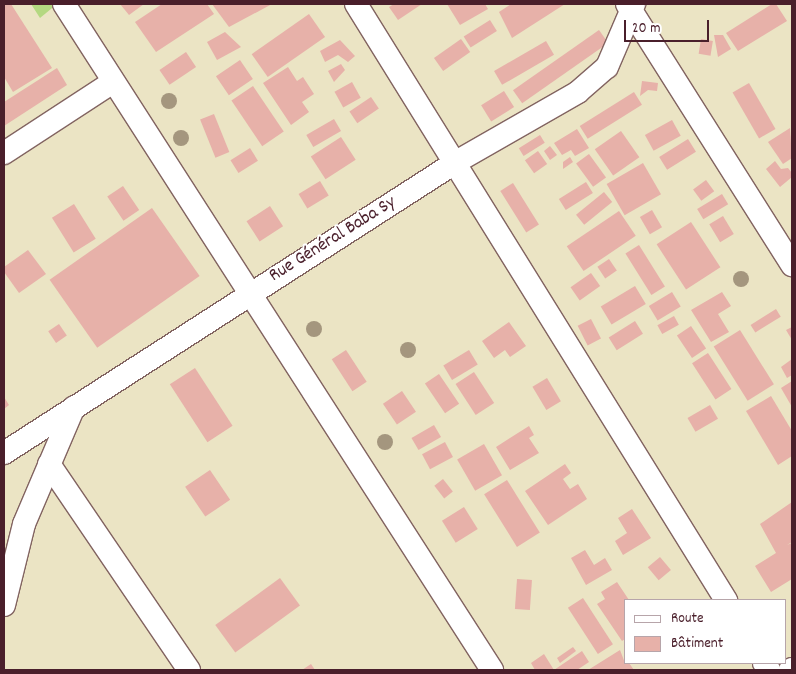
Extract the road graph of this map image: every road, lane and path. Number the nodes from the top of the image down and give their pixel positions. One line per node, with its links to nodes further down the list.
1 (64, 4): 4 (street)
2 (356, 4): 6 (street)
3 (630, 6): 6 (street, Rue Général Baba Sy); 7 (street)
4 (113, 82): 5 (street); 8 (street)
5 (4, 154)
6 (456, 162): 8 (street, Rue Général Baba Sy); 12 (street)
7 (788, 251)
8 (250, 292): 9 (street, Rue Général Baba Sy); 15 (street)
9 (74, 407): 10 (street, Rue Général Baba Sy); 11 (street)
10 (4, 453)
11 (49, 464): 13 (street); 14 (street)
12 (725, 599)
13 (4, 605)
14 (189, 670)
15 (492, 670)

